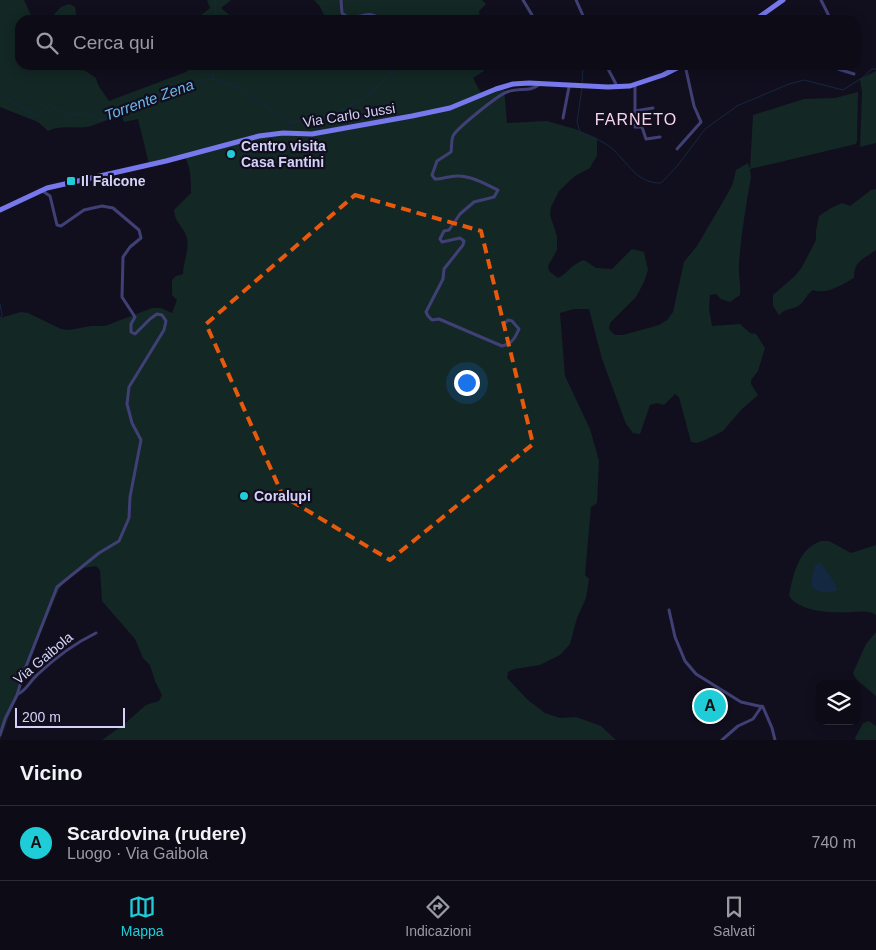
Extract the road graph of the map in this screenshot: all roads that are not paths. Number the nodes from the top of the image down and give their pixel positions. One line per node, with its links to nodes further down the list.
1 (341, 0): 6 (street)
2 (523, 0): 7 (street)
3 (576, 0): 8 (street)
4 (783, 0): 9 (street)
5 (821, 0): 10 (street)
6 (345, 15)
7 (532, 15)
8 (583, 15)
9 (762, 15)
10 (828, 15)
11 (609, 70): 19 (street)
12 (674, 70): 17 (street, Via Carlo Jussi)
13 (685, 70): 24 (street)
14 (841, 70): 15 (street)
15 (854, 74)
16 (541, 84): 18 (street, Via Carlo Jussi); 25 (street, Via Carlo Jussi); 27 (street)
17 (636, 84): 19 (street, Via Carlo Jussi); 21 (street)
18 (572, 86): 19 (street, Via Carlo Jussi); 22 (street)
19 (617, 86)
20 (653, 108): 21 (street)
21 (635, 110): 23 (street)
22 (563, 118)
23 (660, 137)
24 (677, 149)
25 (40, 190): 26 (street, Via Carlo Jussi); 30 (street)
26 (0, 210)
27 (506, 323)
28 (669, 610): 31 (street)
29 (96, 633): 30 (street, Via Gaibola)
30 (17, 695): 32 (street, Via Gaibola)
31 (762, 706): 33 (street); 34 (street)
32 (0, 736)
33 (722, 740)
34 (775, 740)

